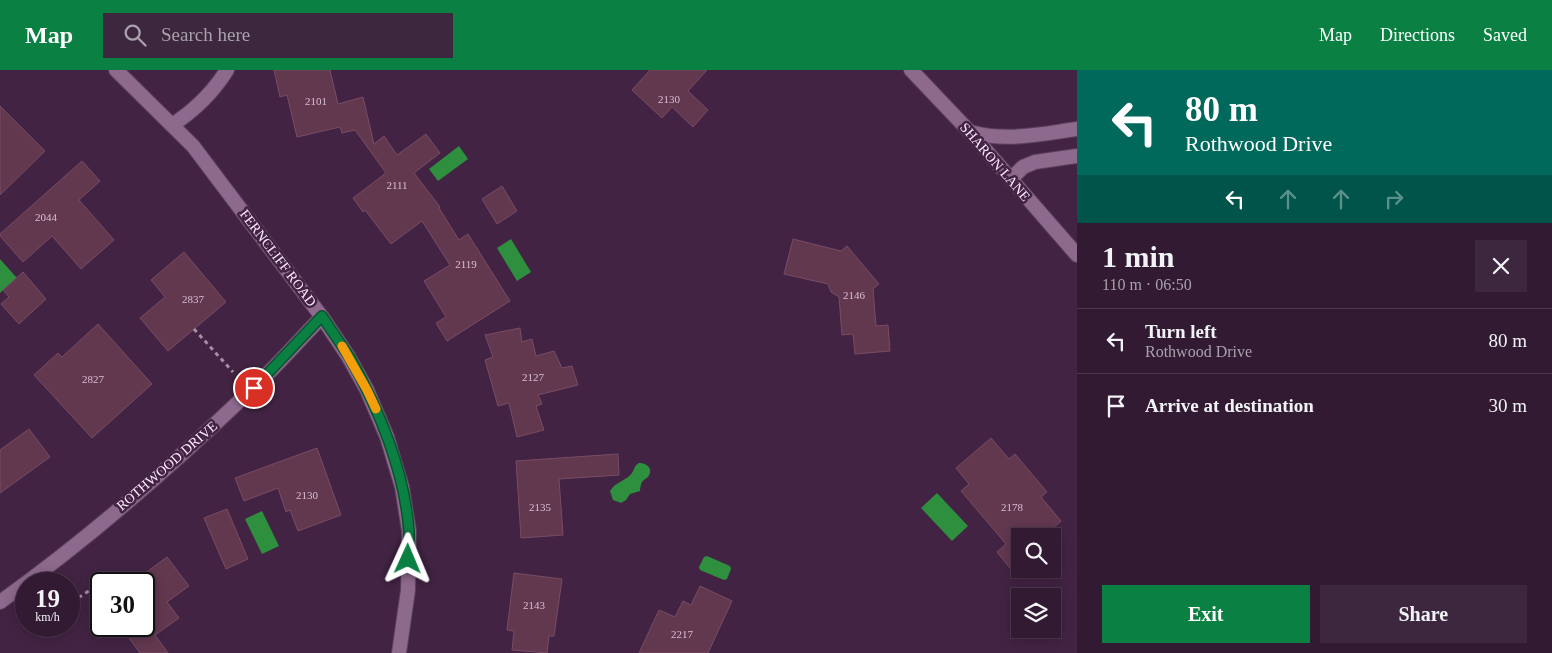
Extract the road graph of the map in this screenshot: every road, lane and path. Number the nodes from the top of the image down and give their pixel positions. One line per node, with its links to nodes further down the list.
1 (116, 70): 4 (street, FERNCLIFF ROAD)
2 (226, 70): 4 (street)
3 (911, 70): 6 (street, SHARON LANE)
4 (172, 125): 10 (street, FERNCLIFF ROAD)
5 (1077, 128): 6 (street)
6 (970, 132): 8 (street, SHARON LANE)
7 (1077, 156): 8 (street)
8 (1011, 179): 9 (street, SHARON LANE)
9 (1077, 255)
10 (322, 316): 13 (street, ROTHWOOD DRIVE); 14 (street, FERNCLIFF ROAD)
11 (194, 329): 12 (path)
12 (233, 372)
13 (0, 602)
14 (400, 653)

